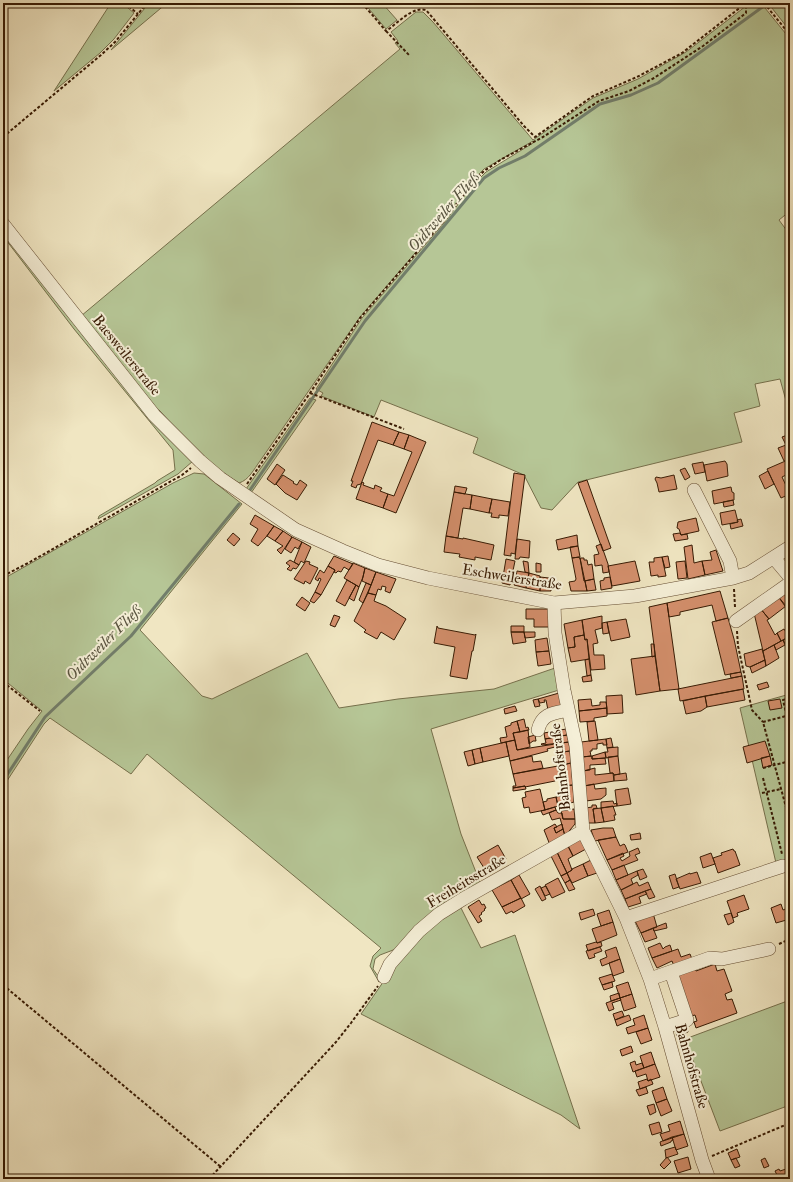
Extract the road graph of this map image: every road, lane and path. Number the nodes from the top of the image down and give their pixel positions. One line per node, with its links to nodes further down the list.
1 (125, 3): 6 (path)
2 (147, 3): 6 (path)
3 (362, 3): 7 (path)
4 (746, 3): 7 (path); 12 (path)
5 (765, 3): 8 (path)
6 (138, 14): 10 (path)
7 (386, 32): 9 (path)
8 (790, 35)
9 (409, 55)
10 (3, 137)
11 (3, 224): 14 (street, Baesweilerstraße)
12 (310, 393): 13 (path); 16 (path)
13 (404, 430)
14 (200, 461): 16 (street, Baesweilerstraße); 19 (path)
15 (694, 490): 21 (street)
16 (240, 493): 23 (street, Eschweilerstraße)
17 (790, 548): 18 (street, Eschweilerstraße)
18 (774, 558): 20 (street); 21 (street, Eschweilerstraße)
19 (3, 576)
20 (790, 577)
21 (733, 578): 23 (street, Eschweilerstraße); 24 (path)
22 (790, 583): 24 (street)
23 (554, 602): 27 (street, Bahnhofstraße)
24 (736, 621): 31 (path)
25 (3, 682): 28 (path)
26 (790, 698): 30 (path)
27 (568, 710): 32 (street); 42 (street, Bahnhofstraße)
28 (40, 711)
29 (790, 715): 30 (path)
30 (787, 716): 31 (path); 33 (path)
31 (763, 722): 35 (path)
32 (538, 730)
33 (790, 730)
34 (790, 761): 35 (path)
35 (775, 765): 36 (path); 38 (path)
36 (762, 768)
37 (763, 778): 39 (path)
38 (781, 789): 39 (path); 41 (path)
39 (766, 792): 40 (path); 43 (path)
40 (762, 793)
41 (790, 822)
42 (583, 831): 44 (street, Bahnhofstraße); 47 (street, Freiheitsstraße)
43 (783, 862): 44 (street)
44 (626, 918): 48 (street, Bahnhofstraße)
45 (768, 949): 46 (street)
46 (670, 972): 48 (street); 50 (street)
47 (384, 977): 53 (path)
48 (650, 979): 50 (street, Bahnhofstraße)
49 (3, 985): 53 (path)
50 (665, 1027): 52 (street, Bahnhofstraße)
51 (790, 1123): 52 (path)
52 (702, 1160): 55 (street, Bahnhofstraße)
53 (221, 1166): 54 (path)
54 (209, 1179)
55 (709, 1179)

